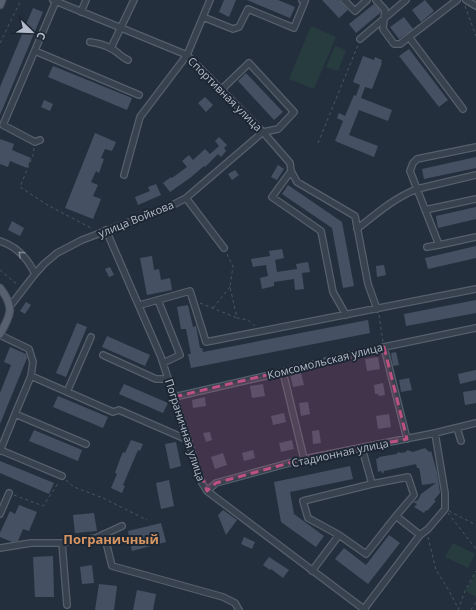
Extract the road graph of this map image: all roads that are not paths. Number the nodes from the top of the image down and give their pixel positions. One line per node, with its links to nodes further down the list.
1 (2, 0): 13 (main road)
2 (86, 0): 15 (street)
3 (134, 0): 18 (street)
4 (210, 0): 16 (street)
5 (302, 0): 16 (street)
6 (344, 0): 7 (street)
7 (367, 0)
8 (376, 0): 17 (street)
9 (406, 0): 17 (street)
10 (457, 0): 19 (street)
11 (54, 1): 15 (street, Спортивная улица); 23 (street)
12 (465, 2): 14 (street)
13 (0, 5)
14 (476, 6)
15 (81, 12): 18 (street, Спортивная улица)
16 (203, 17): 24 (street)
17 (384, 18): 19 (street); 20 (street)
18 (121, 28): 22 (street); 24 (street, Спортивная улица)
19 (409, 37): 28 (street)
20 (360, 39)
21 (90, 42): 22 (street)
22 (111, 48): 25 (street)
23 (35, 51): 27 (street); 30 (street)
24 (187, 55): 26 (street, Спортивная улица); 33 (street)
25 (128, 60)
26 (221, 90): 29 (street, Спортивная улица); 29 (street)
27 (139, 95)
28 (463, 109)
29 (263, 132): 32 (street, Спортивная улица); 36 (street, улица Войкова)
30 (37, 141)
31 (476, 147): 35 (street)
32 (291, 171): 39 (street, Спортивная улица); 53 (street)
33 (124, 175)
34 (476, 175): 35 (street)
35 (417, 189): 38 (street); 39 (street)
36 (186, 198): 40 (street, улица Войкова); 44 (street)
37 (476, 199): 38 (street)
38 (425, 210): 43 (street)
39 (357, 229): 52 (street)
40 (104, 232): 46 (street, улица Войкова); 51 (street, Пограничная улица)
41 (476, 237): 43 (street)
42 (0, 242): 46 (street, one-way to 42)
43 (439, 245): 45 (street)
44 (224, 248)
45 (427, 248)
46 (35, 274): 50 (street, улица Войкова)
47 (0, 288): 50 (main road)
48 (476, 289): 52 (street)
49 (158, 300): 51 (street); 53 (street); 59 (street)
50 (11, 305): 55 (main road)
51 (140, 305): 59 (street, Пограничная улица)
52 (377, 309): 53 (street)
53 (346, 315)
54 (476, 328): 57 (street, Комсомольская улица)
55 (0, 335): 61 (street)
56 (91, 337): 63 (street)
57 (384, 347): 60 (street, Комсомольская улица); 69 (street)
58 (103, 355): 62 (street)
59 (163, 363): 62 (street, Пограничная улица)
60 (283, 372): 64 (street, Комсомольская улица); 75 (street)
61 (31, 376): 63 (street); 65 (street)
62 (168, 379): 64 (street, Пограничная улица)
63 (67, 392): 70 (street)
64 (174, 397): 70 (street, Пограничная улица)
65 (15, 414): 72 (street); 74 (street)
66 (476, 423): 67 (street, Стадионная улица)
67 (457, 428): 68 (street, Стадионная улица); 71 (street)
68 (435, 433): 69 (street, Стадионная улица); 85 (street)
69 (407, 439): 73 (street, Стадионная улица)
70 (188, 440): 78 (street, Пограничная улица)
71 (462, 441)
72 (86, 444)
73 (362, 448): 75 (street, Стадионная улица); 77 (street)
74 (0, 451): 76 (street)
75 (304, 459): 78 (street, Стадионная улица)
76 (62, 476)
77 (372, 484): 81 (street); 84 (street)
78 (207, 492): 88 (street, Пограничная улица)
79 (8, 493): 80 (street)
80 (0, 514)
81 (396, 516): 84 (street); 85 (street)
82 (122, 526): 83 (street)
83 (104, 534): 86 (street); 91 (street)
84 (339, 534): 88 (street)
85 (420, 535): 90 (street)
86 (62, 543): 87 (street); 89 (street)
87 (0, 548)
88 (312, 571): 90 (street, Пограничная улица)
89 (67, 605)
90 (365, 609)
91 (239, 610)

